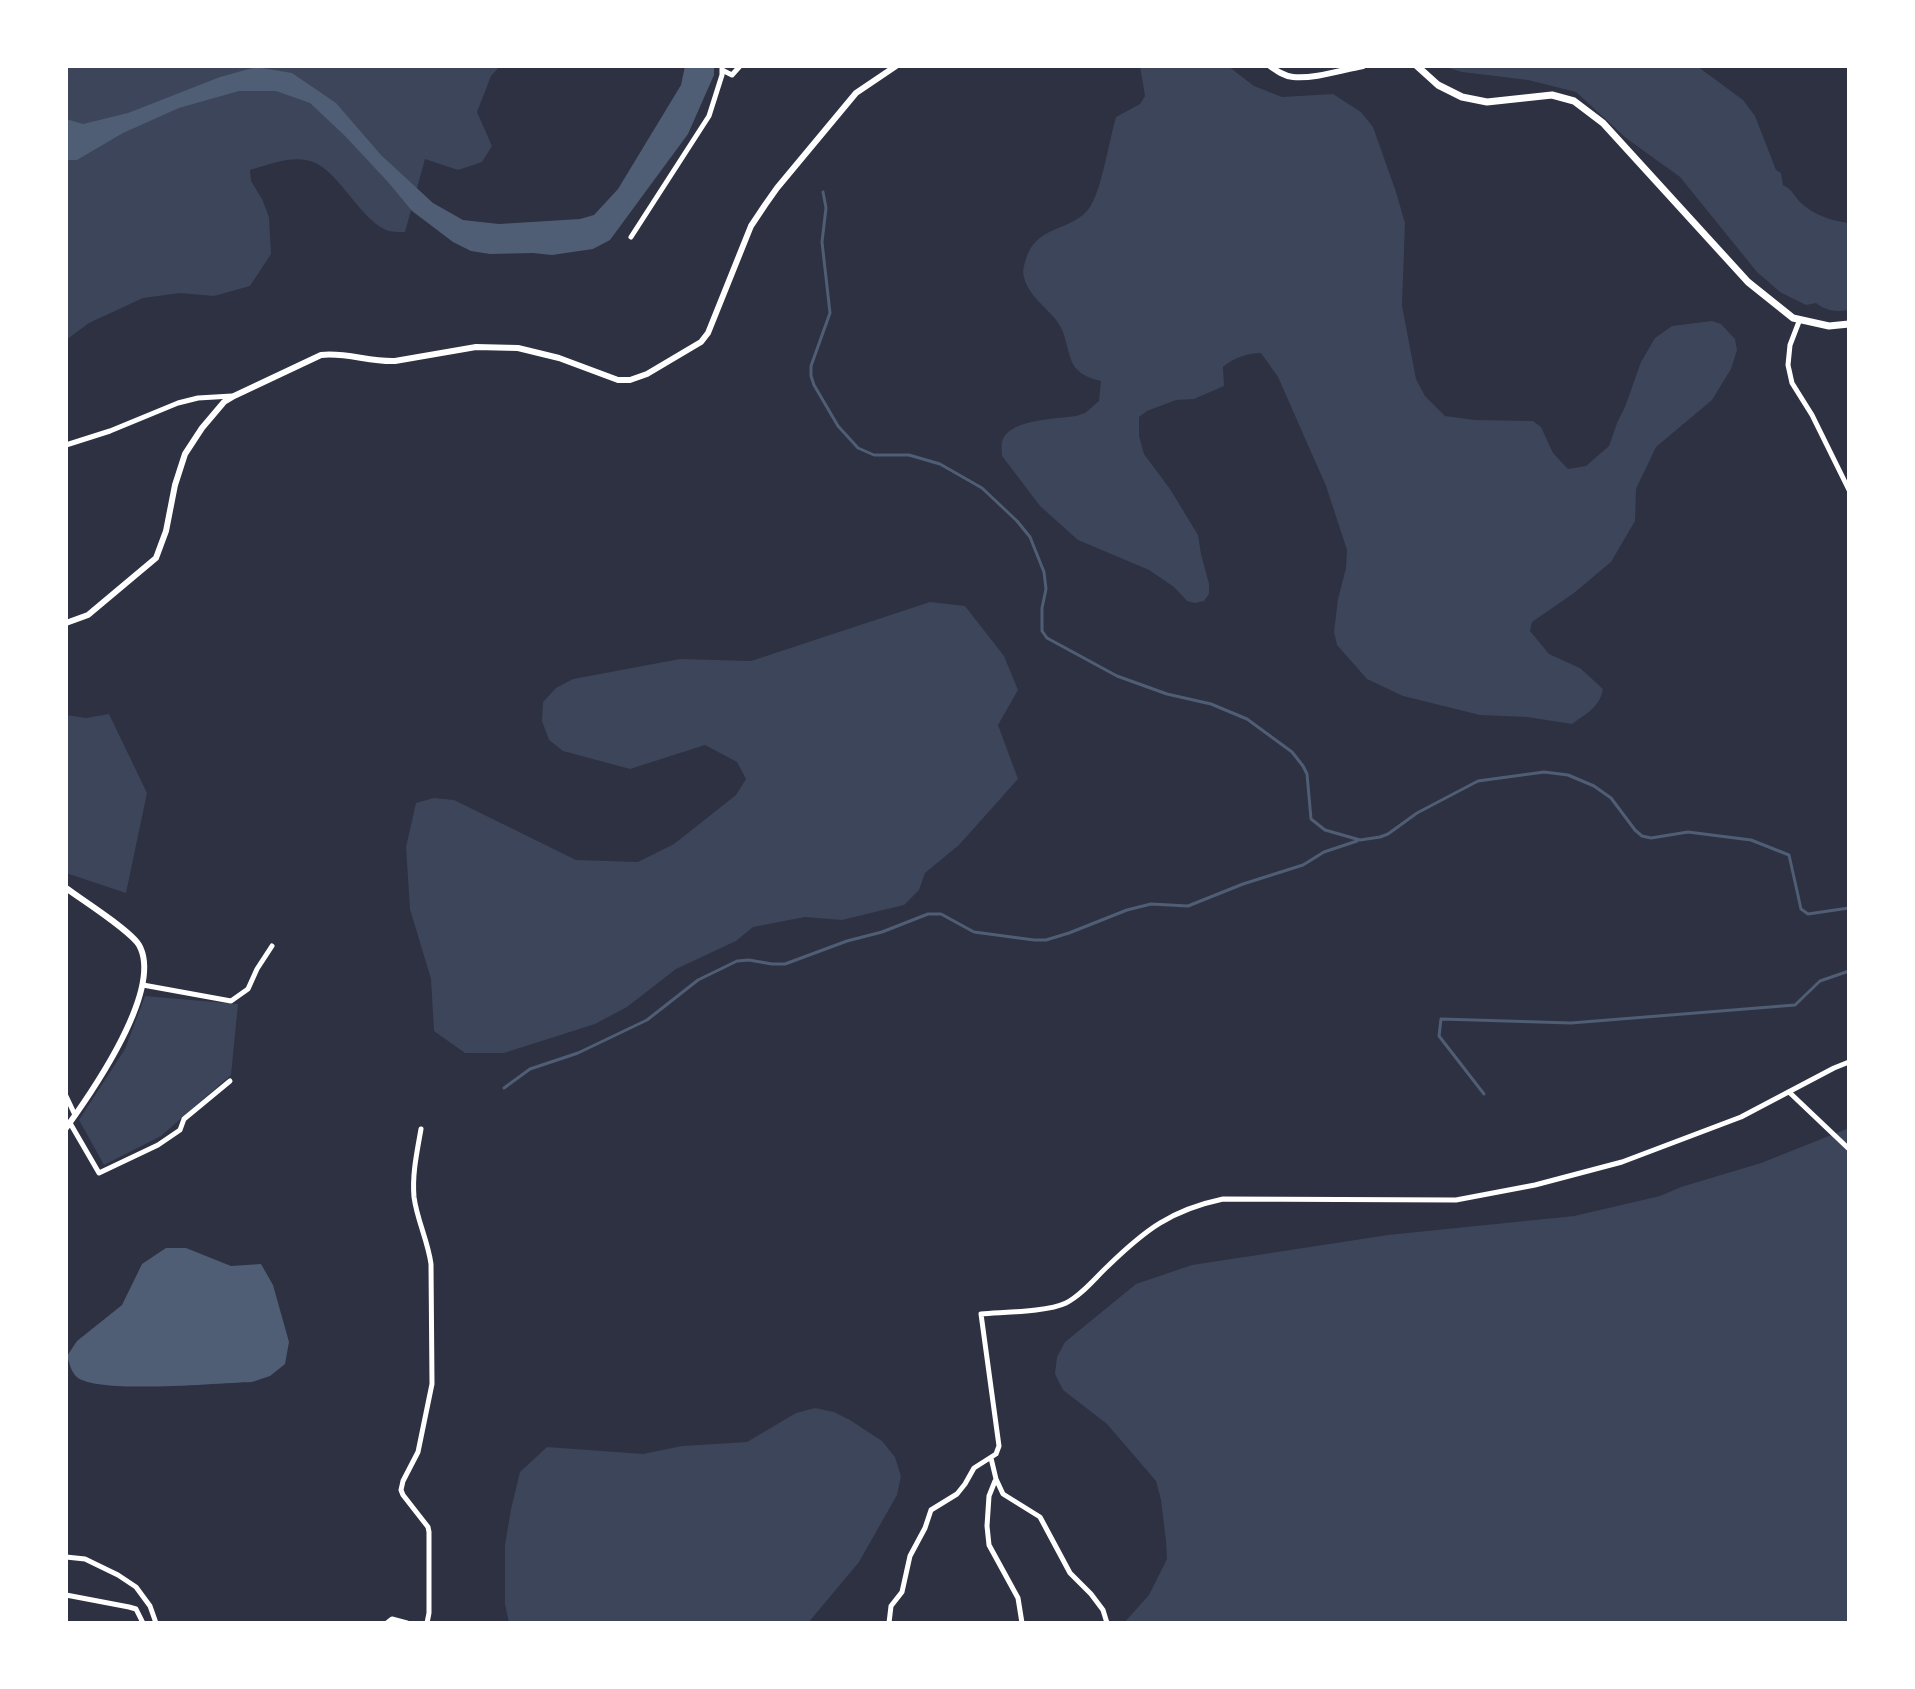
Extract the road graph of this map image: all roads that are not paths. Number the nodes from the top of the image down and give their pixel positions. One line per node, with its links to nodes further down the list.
1 (740, 66): 6 (street)
2 (896, 66): 10 (street)
3 (1270, 66): 4 (street)
4 (1363, 66)
5 (1417, 66): 8 (main road)
6 (722, 68): 7 (street)
7 (631, 237)
8 (1800, 319): 9 (main road); 12 (street)
9 (1849, 324)
10 (234, 396): 11 (street); 13 (street)
11 (66, 445)
12 (1849, 490)
13 (66, 623)
14 (66, 888): 16 (street)
15 (272, 946): 16 (street)
16 (143, 985): 21 (street)
17 (1849, 1062): 19 (street)
18 (230, 1081): 22 (street)
19 (1788, 1092): 24 (street); 25 (street)
20 (66, 1096): 21 (street)
21 (75, 1115): 22 (street)
22 (68, 1126)
23 (421, 1129): 33 (street)
24 (1849, 1149)
25 (991, 1458): 26 (street); 34 (street)
26 (996, 1479): 35 (street); 36 (street)
27 (66, 1557): 30 (street)
28 (66, 1595): 29 (street)
29 (143, 1623)
30 (156, 1623)
31 (387, 1623): 32 (street)
32 (407, 1623)
33 (427, 1623)
34 (889, 1623)
35 (1022, 1623)
36 (1107, 1623)

